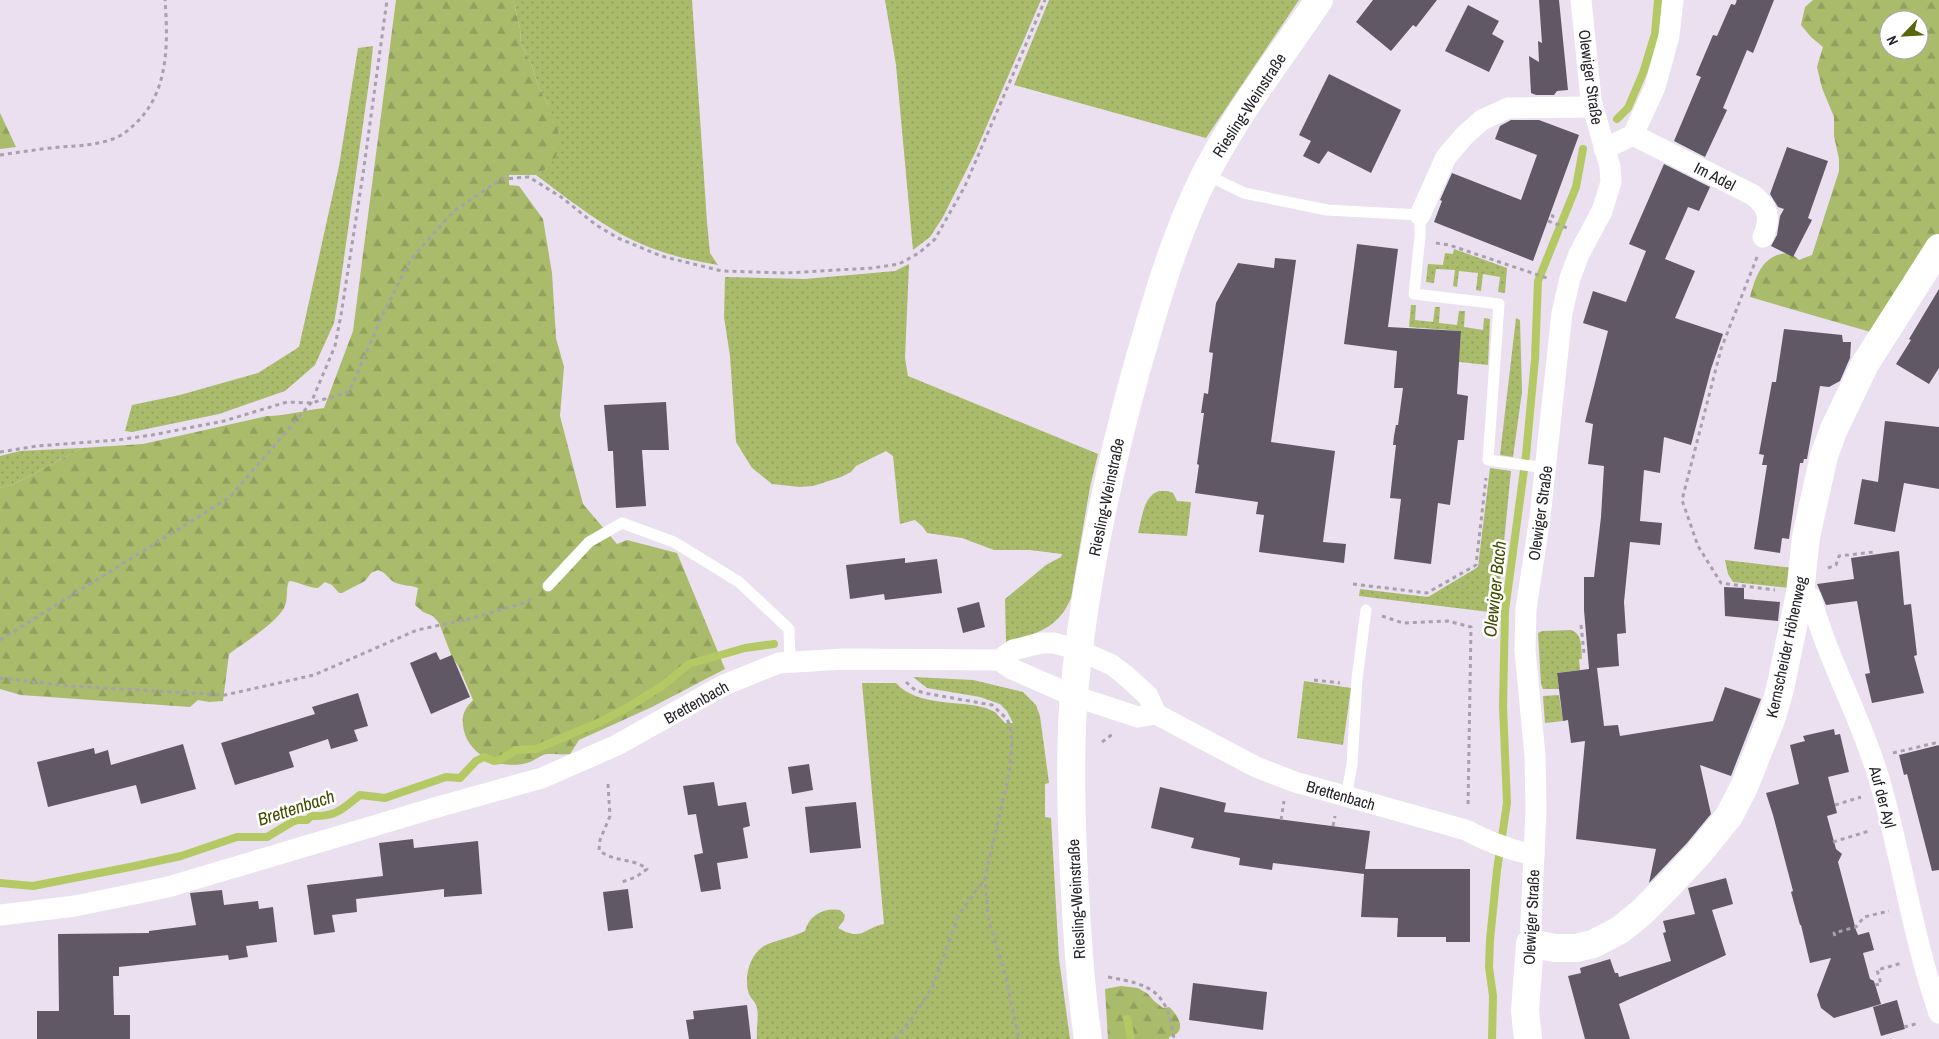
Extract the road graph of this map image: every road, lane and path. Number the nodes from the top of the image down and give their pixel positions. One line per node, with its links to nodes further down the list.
1 (165, 0): 10 (path)
2 (387, 0): 19 (path)
3 (1045, 0): 19 (path)
4 (1319, 0): 11 (main road, Riesling-Weinstraße)
5 (1581, 0): 7 (street, Olewiger Straße)
6 (1673, 0): 8 (street)
7 (1592, 107): 9 (street, Olewiger Straße); 12 (street)
8 (1633, 135): 9 (street); 15 (street, Im Adel)
9 (1604, 149): 22 (street, Olewiger Straße)
10 (0, 155)
11 (1205, 174): 12 (lane); 31 (main road, Riesling-Weinstraße)
12 (1420, 215): 21 (lane)
13 (1551, 215): 14 (path)
14 (1569, 228)
15 (1763, 237): 27 (path)
16 (1430, 242): 18 (path)
17 (1939, 248): 27 (main road, Kernscheider Höhenweg)
18 (1547, 278)
19 (311, 403): 20 (path); 30 (path)
20 (0, 452)
21 (1488, 460): 22 (lane); 25 (path)
22 (1540, 467): 52 (street, Olewiger Straße)
23 (1874, 552): 24 (path)
24 (1834, 567)
25 (1353, 584)
26 (548, 586): 35 (lane); 36 (path)
27 (1800, 593): 42 (street, Auf der Ayl); 58 (main road, Kernscheider Höhenweg)
28 (1366, 610): 38 (lane); 48 (path)
29 (1581, 625): 32 (path)
30 (0, 640)
31 (1079, 650): 34 (street); 39 (main road, Riesling-Weinstraße); 40 (street)
32 (1587, 653)
33 (900, 660): 34 (street, Brettenbach); 35 (street, Brettenbach); 53 (path)
34 (999, 660): 39 (street)
35 (790, 661): 56 (street, Brettenbach)
36 (0, 678)
37 (1314, 680): 38 (path)
38 (1358, 686): 44 (lane)
39 (1074, 696): 40 (street); 67 (main road, Riesling-Weinstraße)
40 (1156, 714): 44 (street, Brettenbach)
41 (1939, 742): 42 (path)
42 (1872, 758): 62 (street, Auf der Ayl)
43 (608, 784): 54 (path)
44 (1346, 797): 52 (street, Brettenbach)
45 (1284, 798): 49 (path)
46 (1860, 798): 47 (path)
47 (1835, 805)
48 (1468, 809)
49 (1282, 820)
50 (1869, 831): 51 (path)
51 (1834, 842)
52 (1534, 855): 58 (street, Olewiger Straße)
53 (985, 878): 65 (path); 66 (path)
54 (622, 882)
55 (1885, 912): 57 (path)
56 (0, 915)
57 (1835, 936)
58 (1530, 943): 69 (main road, Olewiger Straße)
59 (1887, 967): 61 (path)
60 (1108, 977): 68 (path)
61 (1875, 985)
62 (1939, 1013)
63 (1920, 1023): 64 (path)
64 (1904, 1026)
65 (895, 1039)
66 (1019, 1039)
67 (1088, 1039)
68 (1174, 1039)
69 (1528, 1039)

